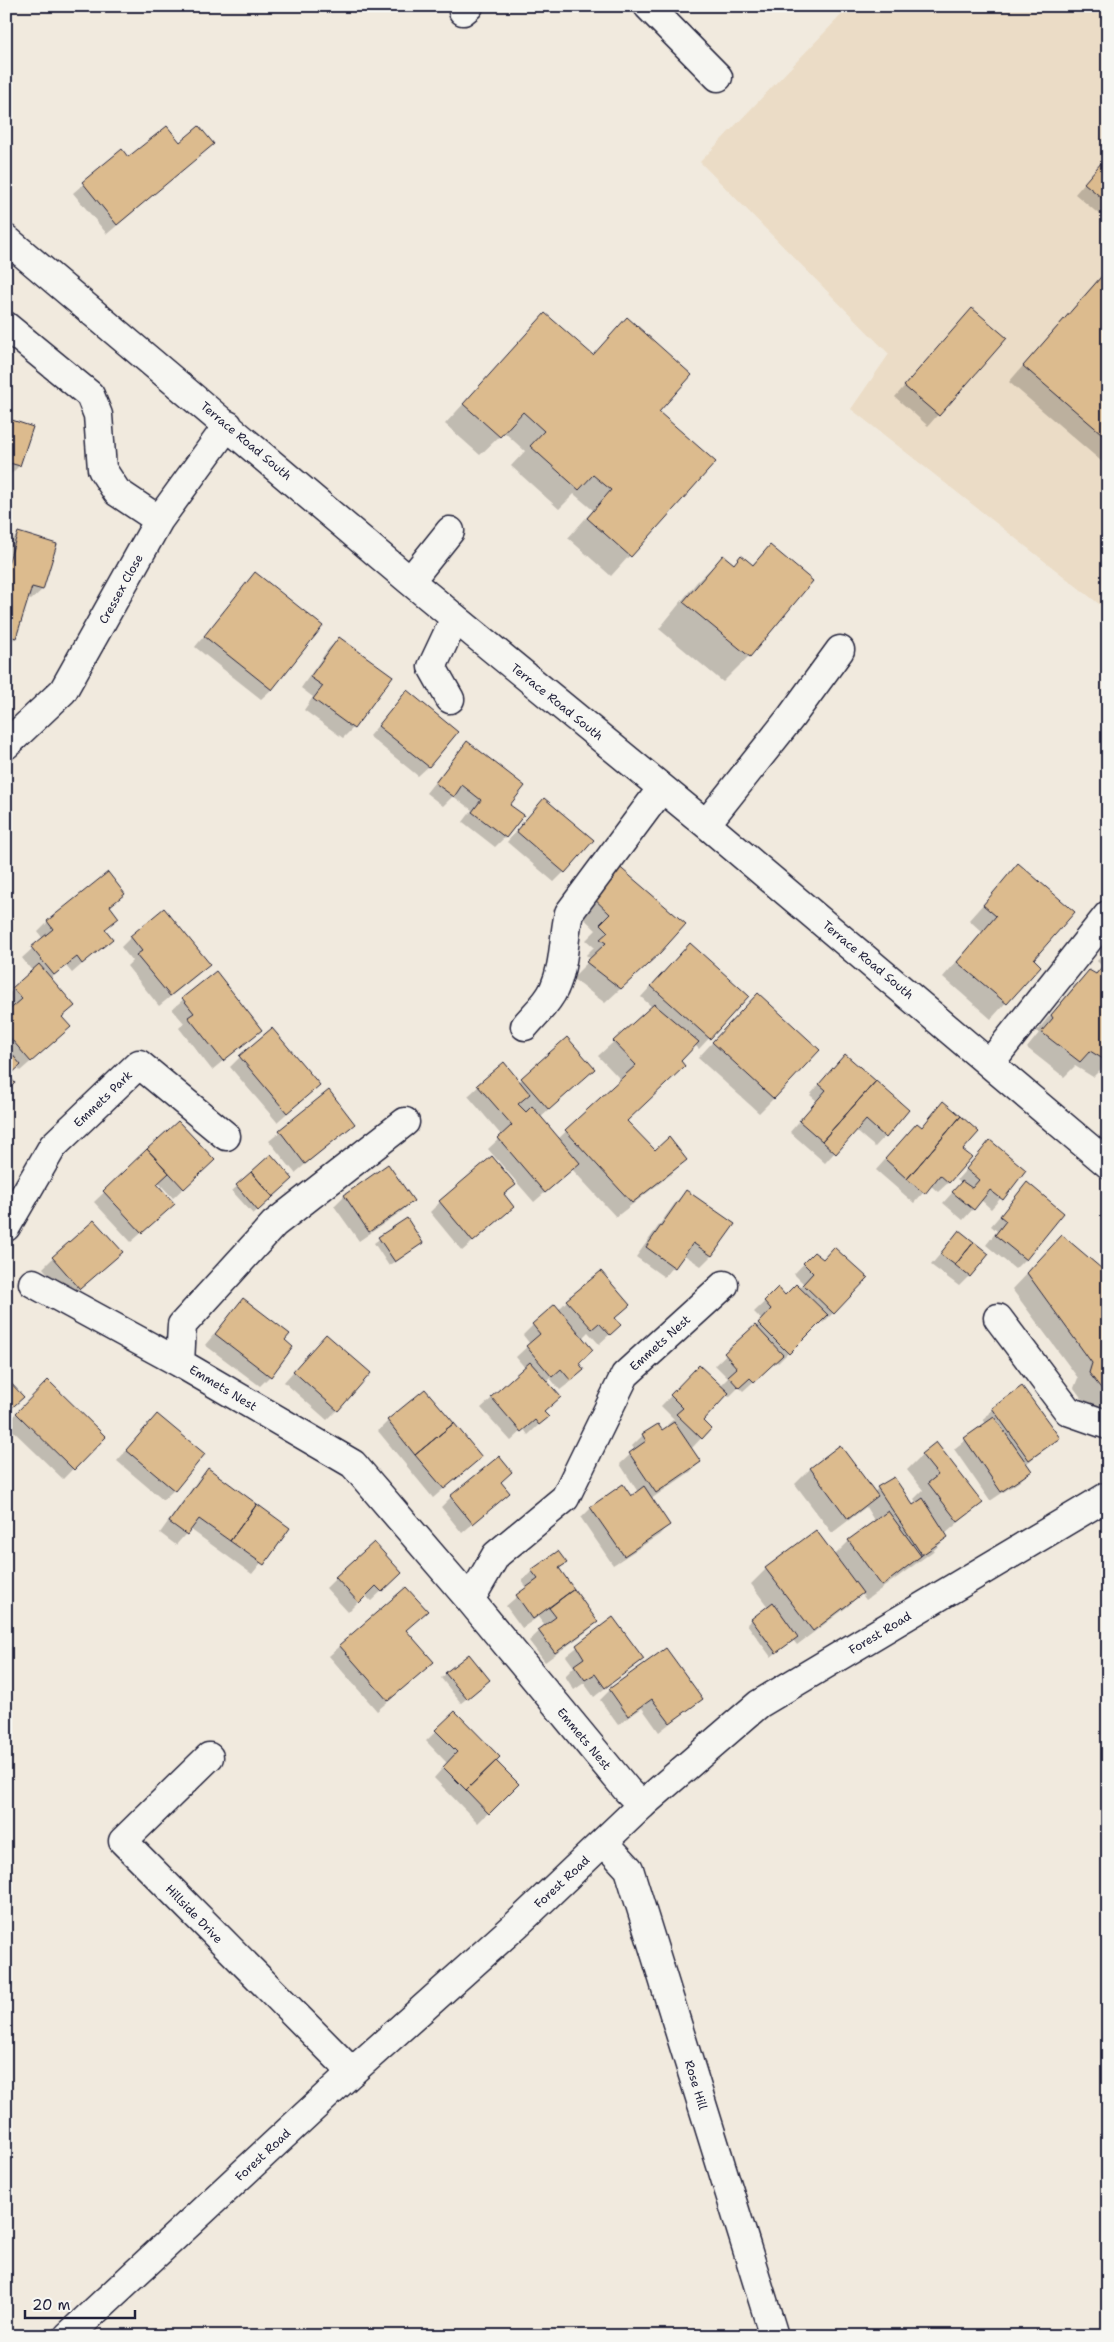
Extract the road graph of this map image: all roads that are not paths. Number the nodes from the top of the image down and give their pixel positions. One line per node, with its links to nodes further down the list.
1 (648, 6): 2 (street)
2 (718, 77)
3 (6, 239): 5 (street, Terrace Road South)
4 (6, 326): 6 (street)
5 (228, 425): 6 (street, Cressex Close); 8 (street, Terrace Road South)
6 (159, 520): 12 (street, Cressex Close)
7 (450, 531): 8 (street)
8 (410, 581): 9 (street, Terrace Road South)
9 (454, 618): 11 (street); 13 (street, Terrace Road South)
10 (840, 650): 14 (street)
11 (450, 699)
12 (6, 745)
13 (662, 788): 14 (street, Terrace Road South); 16 (street)
14 (706, 824): 17 (street, Terrace Road South)
15 (1108, 914): 17 (street)
16 (525, 1026)
17 (990, 1063): 20 (street, Terrace Road South)
18 (405, 1122): 25 (street, Emmets Nest)
19 (226, 1136): 21 (street, Emmets Park)
20 (1108, 1164)
21 (6, 1227)
22 (33, 1283): 25 (street)
23 (724, 1285): 28 (street, Emmets Nest)
24 (998, 1318): 26 (street)
25 (180, 1362): 28 (street, Emmets Nest)
26 (1108, 1425)
27 (1108, 1496): 30 (street, Forest Road)
28 (470, 1600): 30 (street, Emmets Nest)
29 (210, 1757): 32 (street, Hillside Drive)
30 (642, 1805): 31 (street, Forest Road)
31 (604, 1842): 32 (street, Forest Road); 34 (street, Rose Hill)
32 (352, 2072): 33 (street, Forest Road)
33 (68, 2336)
34 (774, 2336)

